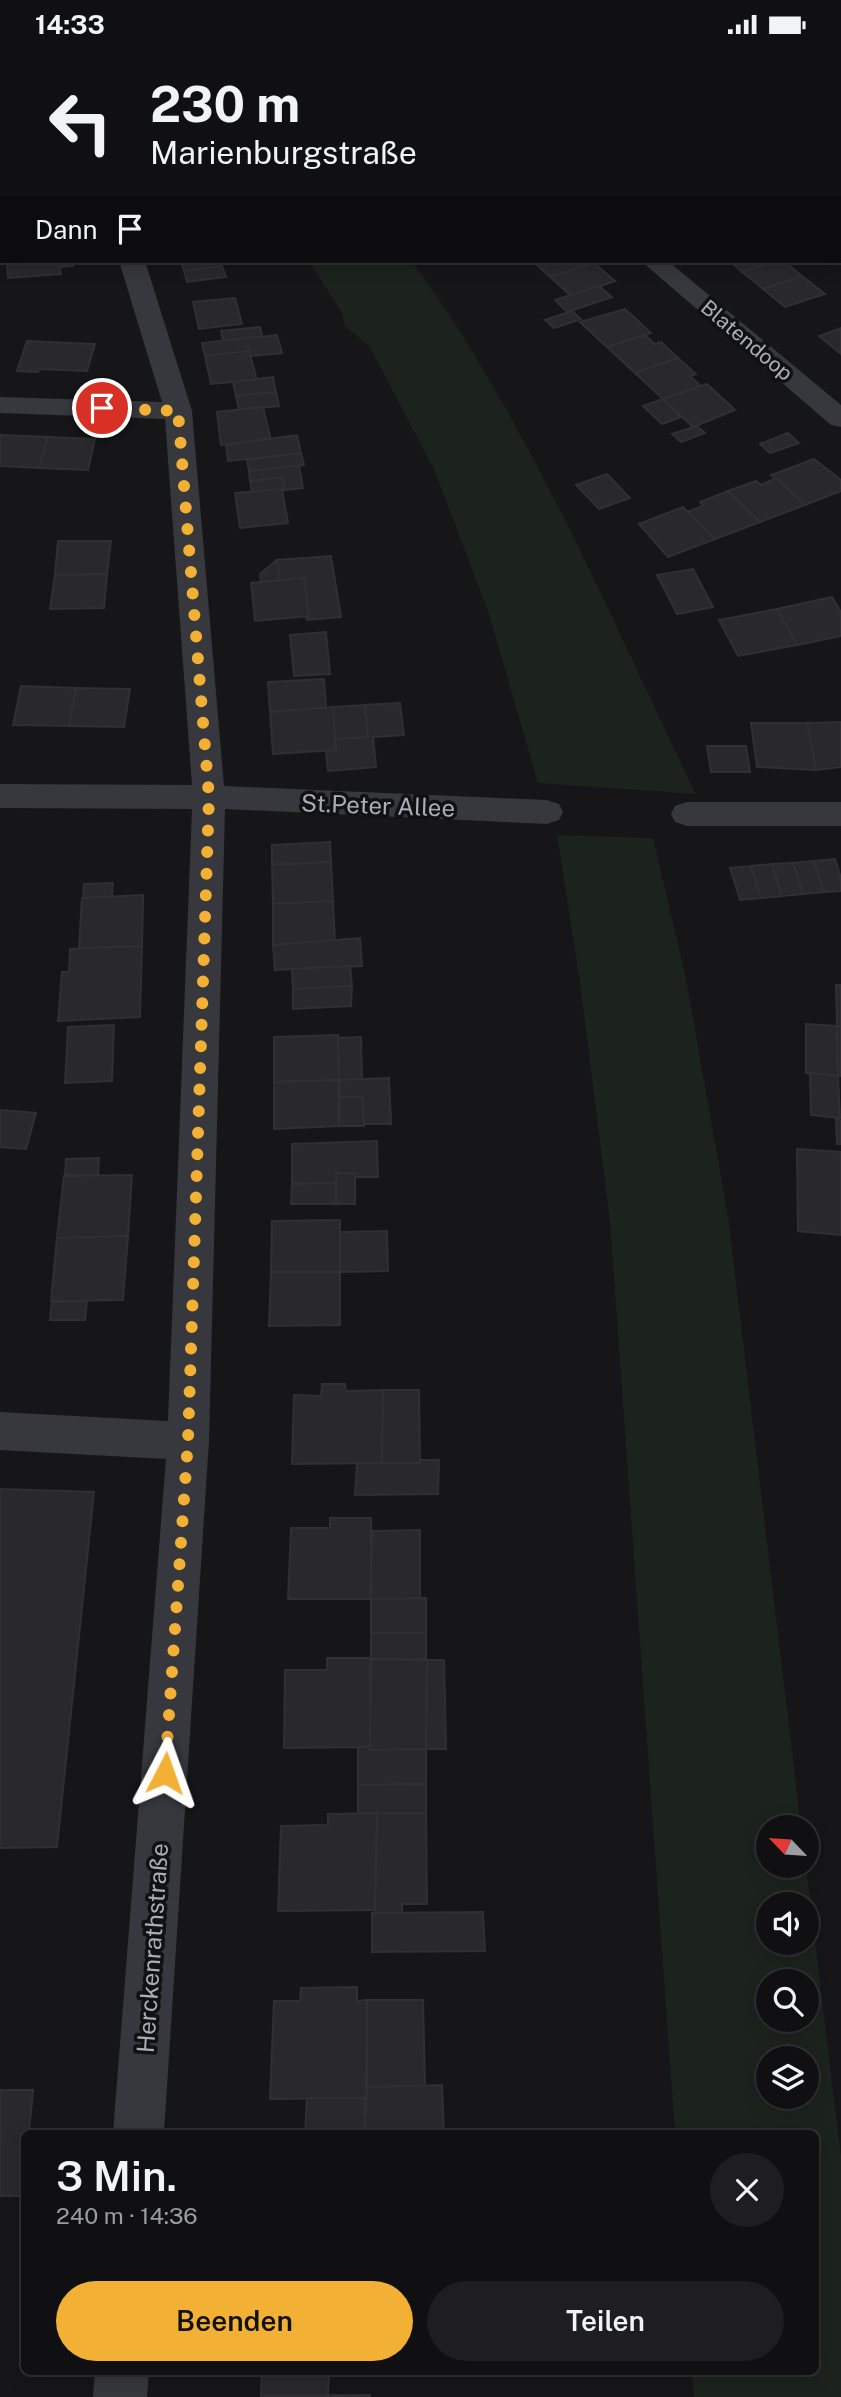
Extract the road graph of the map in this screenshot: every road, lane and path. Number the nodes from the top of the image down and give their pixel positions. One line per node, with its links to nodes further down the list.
1 (133, 263): 4 (street, Herckenrathstraße)
2 (655, 263): 5 (street, Blatendoop)
3 (0, 405): 4 (street)
4 (178, 411): 7 (street, Herckenrathstraße)
5 (841, 419)
6 (0, 796): 7 (street, St.Peter Allee)
7 (209, 797): 8 (street, St.Peter Allee); 12 (street, Herckenrathstraße)
8 (547, 812)
9 (687, 814): 10 (street)
10 (841, 814)
11 (0, 1431): 12 (street)
12 (188, 1441): 13 (street, Herckenrathstraße)
13 (139, 2130)
14 (122, 2375): 15 (street)
15 (120, 2397)

